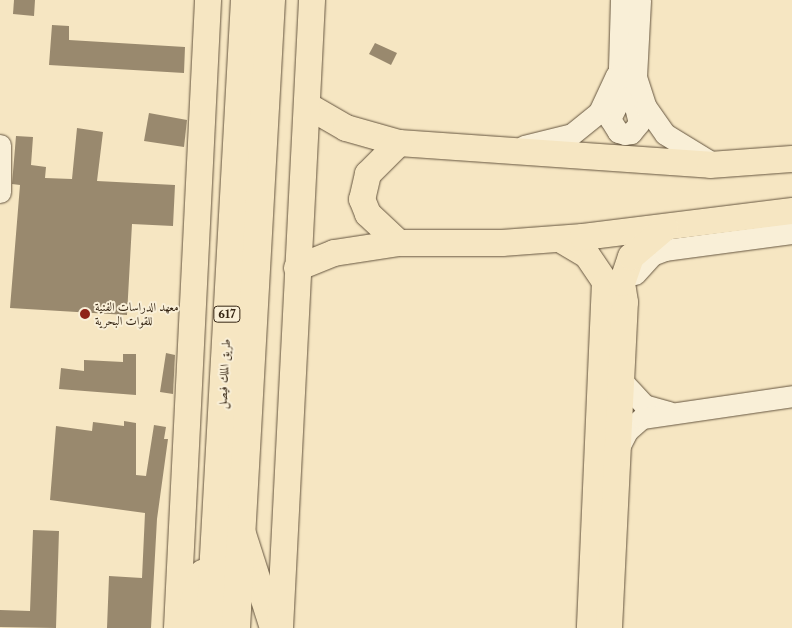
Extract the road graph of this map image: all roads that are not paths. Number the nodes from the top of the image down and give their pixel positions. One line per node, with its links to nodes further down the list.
1 (208, 0): 28 (main road)
2 (245, 0): 27 (highway, طريق الملك فيصل / 617)
3 (271, 0): 26 (highway, طريق الملك فيصل / 617)
4 (312, 0): 8 (main road)
5 (621, 0): 7 (street)
6 (640, 0): 7 (street)
7 (626, 77): 11 (street); 13 (street)
8 (308, 106): 9 (main road); 20 (main road)
9 (399, 144): 11 (main road); 19 (main road)
10 (0, 145): 14 (street)
11 (501, 151): 13 (main road)
12 (792, 159): 13 (main road)
13 (716, 164)
14 (0, 192)
15 (792, 211): 16 (main road)
16 (665, 228): 18 (main road); 21 (main road)
17 (792, 233): 21 (street)
18 (560, 239): 19 (main road); 34 (main road)
19 (399, 243): 20 (main road)
20 (298, 268): 33 (main road)
21 (625, 302): 22 (main road)
22 (622, 380): 24 (street); 25 (main road)
23 (792, 396): 24 (street)
24 (669, 412): 25 (street)
25 (618, 450): 35 (main road)
26 (241, 529): 31 (highway, طريق الملك فيصل / 617); 32 (main road)
27 (213, 546): 29 (highway); 30 (highway, طريق الملك فيصل / 617)
28 (177, 628)
29 (186, 628)
30 (210, 628)
31 (236, 628)
32 (273, 628)
33 (280, 628)
34 (590, 628)
35 (609, 628)

